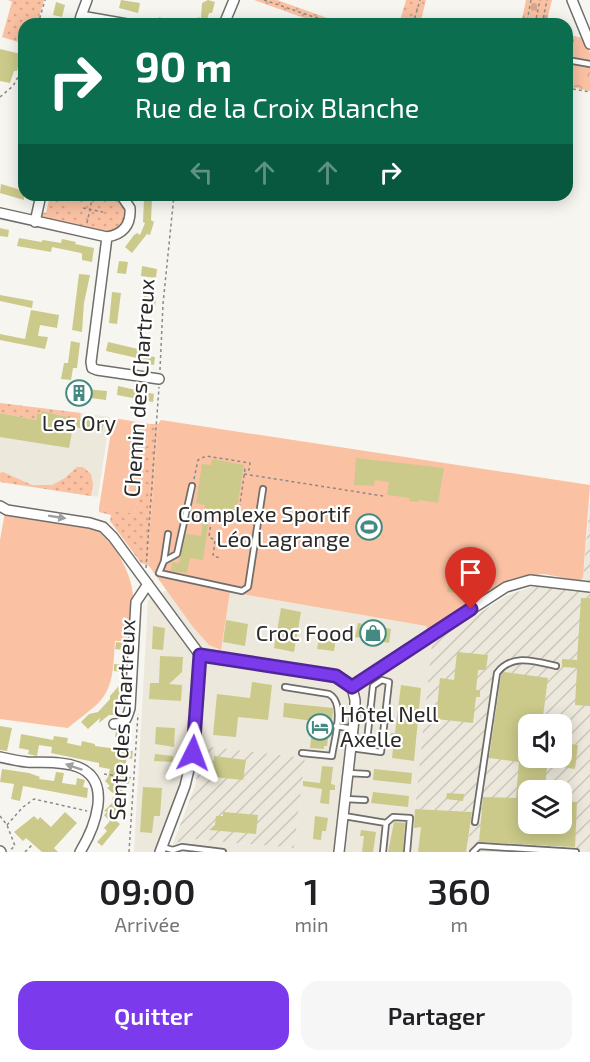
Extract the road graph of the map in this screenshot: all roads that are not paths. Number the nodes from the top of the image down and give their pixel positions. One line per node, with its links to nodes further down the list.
1 (87, 0): 4 (street)
2 (234, 0): 5 (street)
3 (572, 0): 6 (street)
4 (81, 18)
5 (226, 18)
6 (590, 44)
7 (573, 60): 8 (lane)
8 (590, 64)
9 (40, 201): 12 (street)
10 (125, 201): 13 (street)
11 (0, 213): 12 (street)
12 (35, 222): 13 (street)
13 (107, 237): 14 (street)
14 (159, 379)
15 (192, 486): 19 (lane)
16 (263, 489): 19 (lane)
17 (0, 506): 20 (street, one-way to 20)
18 (168, 534): 19 (lane)
19 (164, 561)
20 (148, 584): 22 (street); 26 (street)
21 (590, 587): 25 (street)
22 (200, 655): 25 (street); 40 (street)
23 (556, 666): 38 (lane)
24 (285, 687): 27 (lane)
25 (352, 687): 28 (street)
26 (114, 724)
27 (336, 726): 28 (lane); 31 (lane)
28 (353, 729): 29 (street)
29 (351, 748): 30 (lane); 33 (street)
30 (366, 750): 30 (lane)
31 (302, 753)
32 (0, 757): 41 (street, one-way to 32)
33 (348, 773): 34 (lane); 35 (street)
34 (367, 774)
35 (345, 799): 36 (lane); 37 (street)
36 (365, 800)
37 (343, 816): 39 (lane); 43 (street)
38 (475, 822)
39 (386, 823): 44 (lane); 45 (lane)
40 (161, 849): 42 (lane)
41 (80, 852)
42 (223, 852)
43 (339, 852)
44 (383, 852)
45 (407, 852)
46 (473, 852): 47 (lane)
47 (576, 852)

